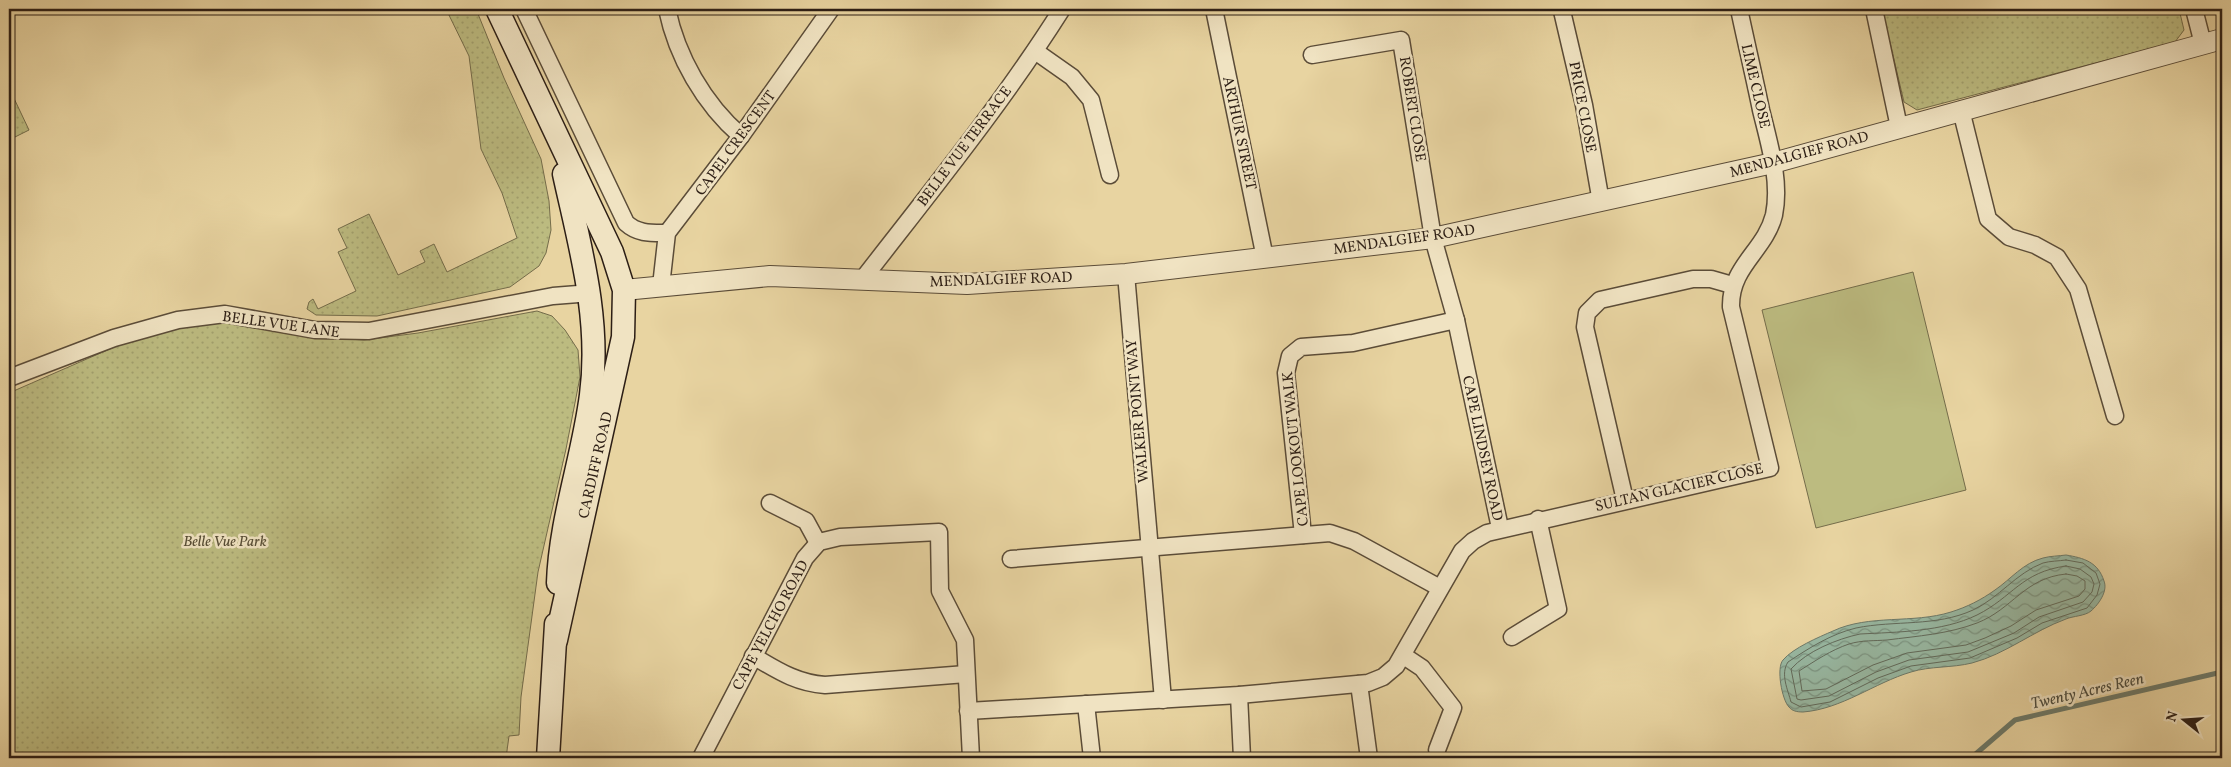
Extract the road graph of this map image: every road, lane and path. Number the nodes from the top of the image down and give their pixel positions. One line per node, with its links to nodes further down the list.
1 (497, 9): 15 (main road, CARDIFF ROAD)
2 (524, 9): 22 (street)
3 (667, 9): 18 (street)
4 (831, 9): 18 (street, CAPEL CRESCENT)
5 (1062, 9): 13 (street, BELLE VUE TERRACE)
6 (1214, 9): 24 (street, ARTHUR STREET)
7 (1739, 9): 19 (street, LIME CLOSE)
8 (1874, 9): 17 (street)
9 (2194, 9): 12 (street)
10 (1562, 12): 21 (street, PRICE CLOSE)
11 (2222, 39): 12 (street, MENDALGIEF ROAD)
12 (2203, 44): 16 (street, MENDALGIEF ROAD)
13 (1035, 51): 20 (street); 26 (street, BELLE VUE TERRACE)
14 (1312, 55): 23 (street, ROBERT CLOSE)
15 (544, 106): 29 (main road, CARDIFF ROAD); 30 (main road, CARDIFF ROAD)
16 (1961, 110): 17 (street, MENDALGIEF ROAD); 33 (street)
17 (1899, 127): 19 (street, MENDALGIEF ROAD)
18 (741, 136): 22 (street, CAPEL CRESCENT)
19 (1773, 162): 21 (street, MENDALGIEF ROAD); 27 (street)
20 (1110, 175)
21 (1601, 202): 23 (street, MENDALGIEF ROAD)
22 (667, 233): 28 (street)
23 (1432, 238): 24 (street, MENDALGIEF ROAD); 31 (street, CAPE LINDSEY ROAD)
24 (1265, 258): 25 (street, MENDALGIEF ROAD)
25 (1126, 274): 26 (street, MENDALGIEF ROAD); 40 (street, WALKER POINT WAY)
26 (862, 280): 28 (street, MENDALGIEF ROAD)
27 (1732, 285): 34 (street, SULTAN GLACIER CLOSE); 34 (street)
28 (661, 286): 29 (street, MENDALGIEF ROAD)
29 (624, 290): 30 (main road); 44 (main road, CARDIFF ROAD)
30 (590, 293): 32 (street, BELLE VUE LANE); 44 (main road, CARDIFF ROAD)
31 (1456, 320): 37 (street, CAPE LINDSEY ROAD); 38 (street, CAPE LOOKOUT WALK)
32 (9, 378)
33 (2115, 416)
34 (1625, 500): 36 (street, SULTAN GLACIER CLOSE)
35 (770, 503): 39 (street)
36 (1538, 519): 37 (street, SULTAN GLACIER CLOSE); 43 (street)
37 (1500, 528): 42 (street, CAPE LINDSEY ROAD)
38 (1303, 535): 40 (street, CAPE LOOKOUT WALK); 42 (street, CAPE LOOKOUT WALK)
39 (818, 544): 45 (street, CAPE YELCHO ROAD); 47 (street, CAPE YELCHO ROAD)
40 (1149, 547): 41 (street); 50 (street, WALKER POINT WAY)
41 (1011, 559)
42 (1440, 588): 46 (street, CAPE LINDSEY ROAD)
43 (1512, 637)
44 (556, 640): 54 (main road, CARDIFF ROAD)
45 (753, 656): 47 (street); 55 (street, CAPE YELCHO ROAD)
46 (1404, 656): 48 (street, CAPE LINDSEY ROAD); 53 (street)
47 (966, 674): 52 (street, CAPE YELCHO ROAD)
48 (1359, 684): 49 (street, CAPE LINDSEY ROAD); 59 (street)
49 (1238, 695): 50 (street, CAPE LINDSEY ROAD); 58 (street)
50 (1163, 700): 51 (street, CAPE LINDSEY ROAD)
51 (1086, 704): 52 (street, CAPE LINDSEY ROAD); 57 (street)
52 (968, 711): 56 (street, CAPE YELCHO ROAD)
53 (1437, 750)
54 (548, 758)
55 (701, 758)
56 (971, 758)
57 (1092, 758)
58 (1242, 758)
59 (1369, 758)

